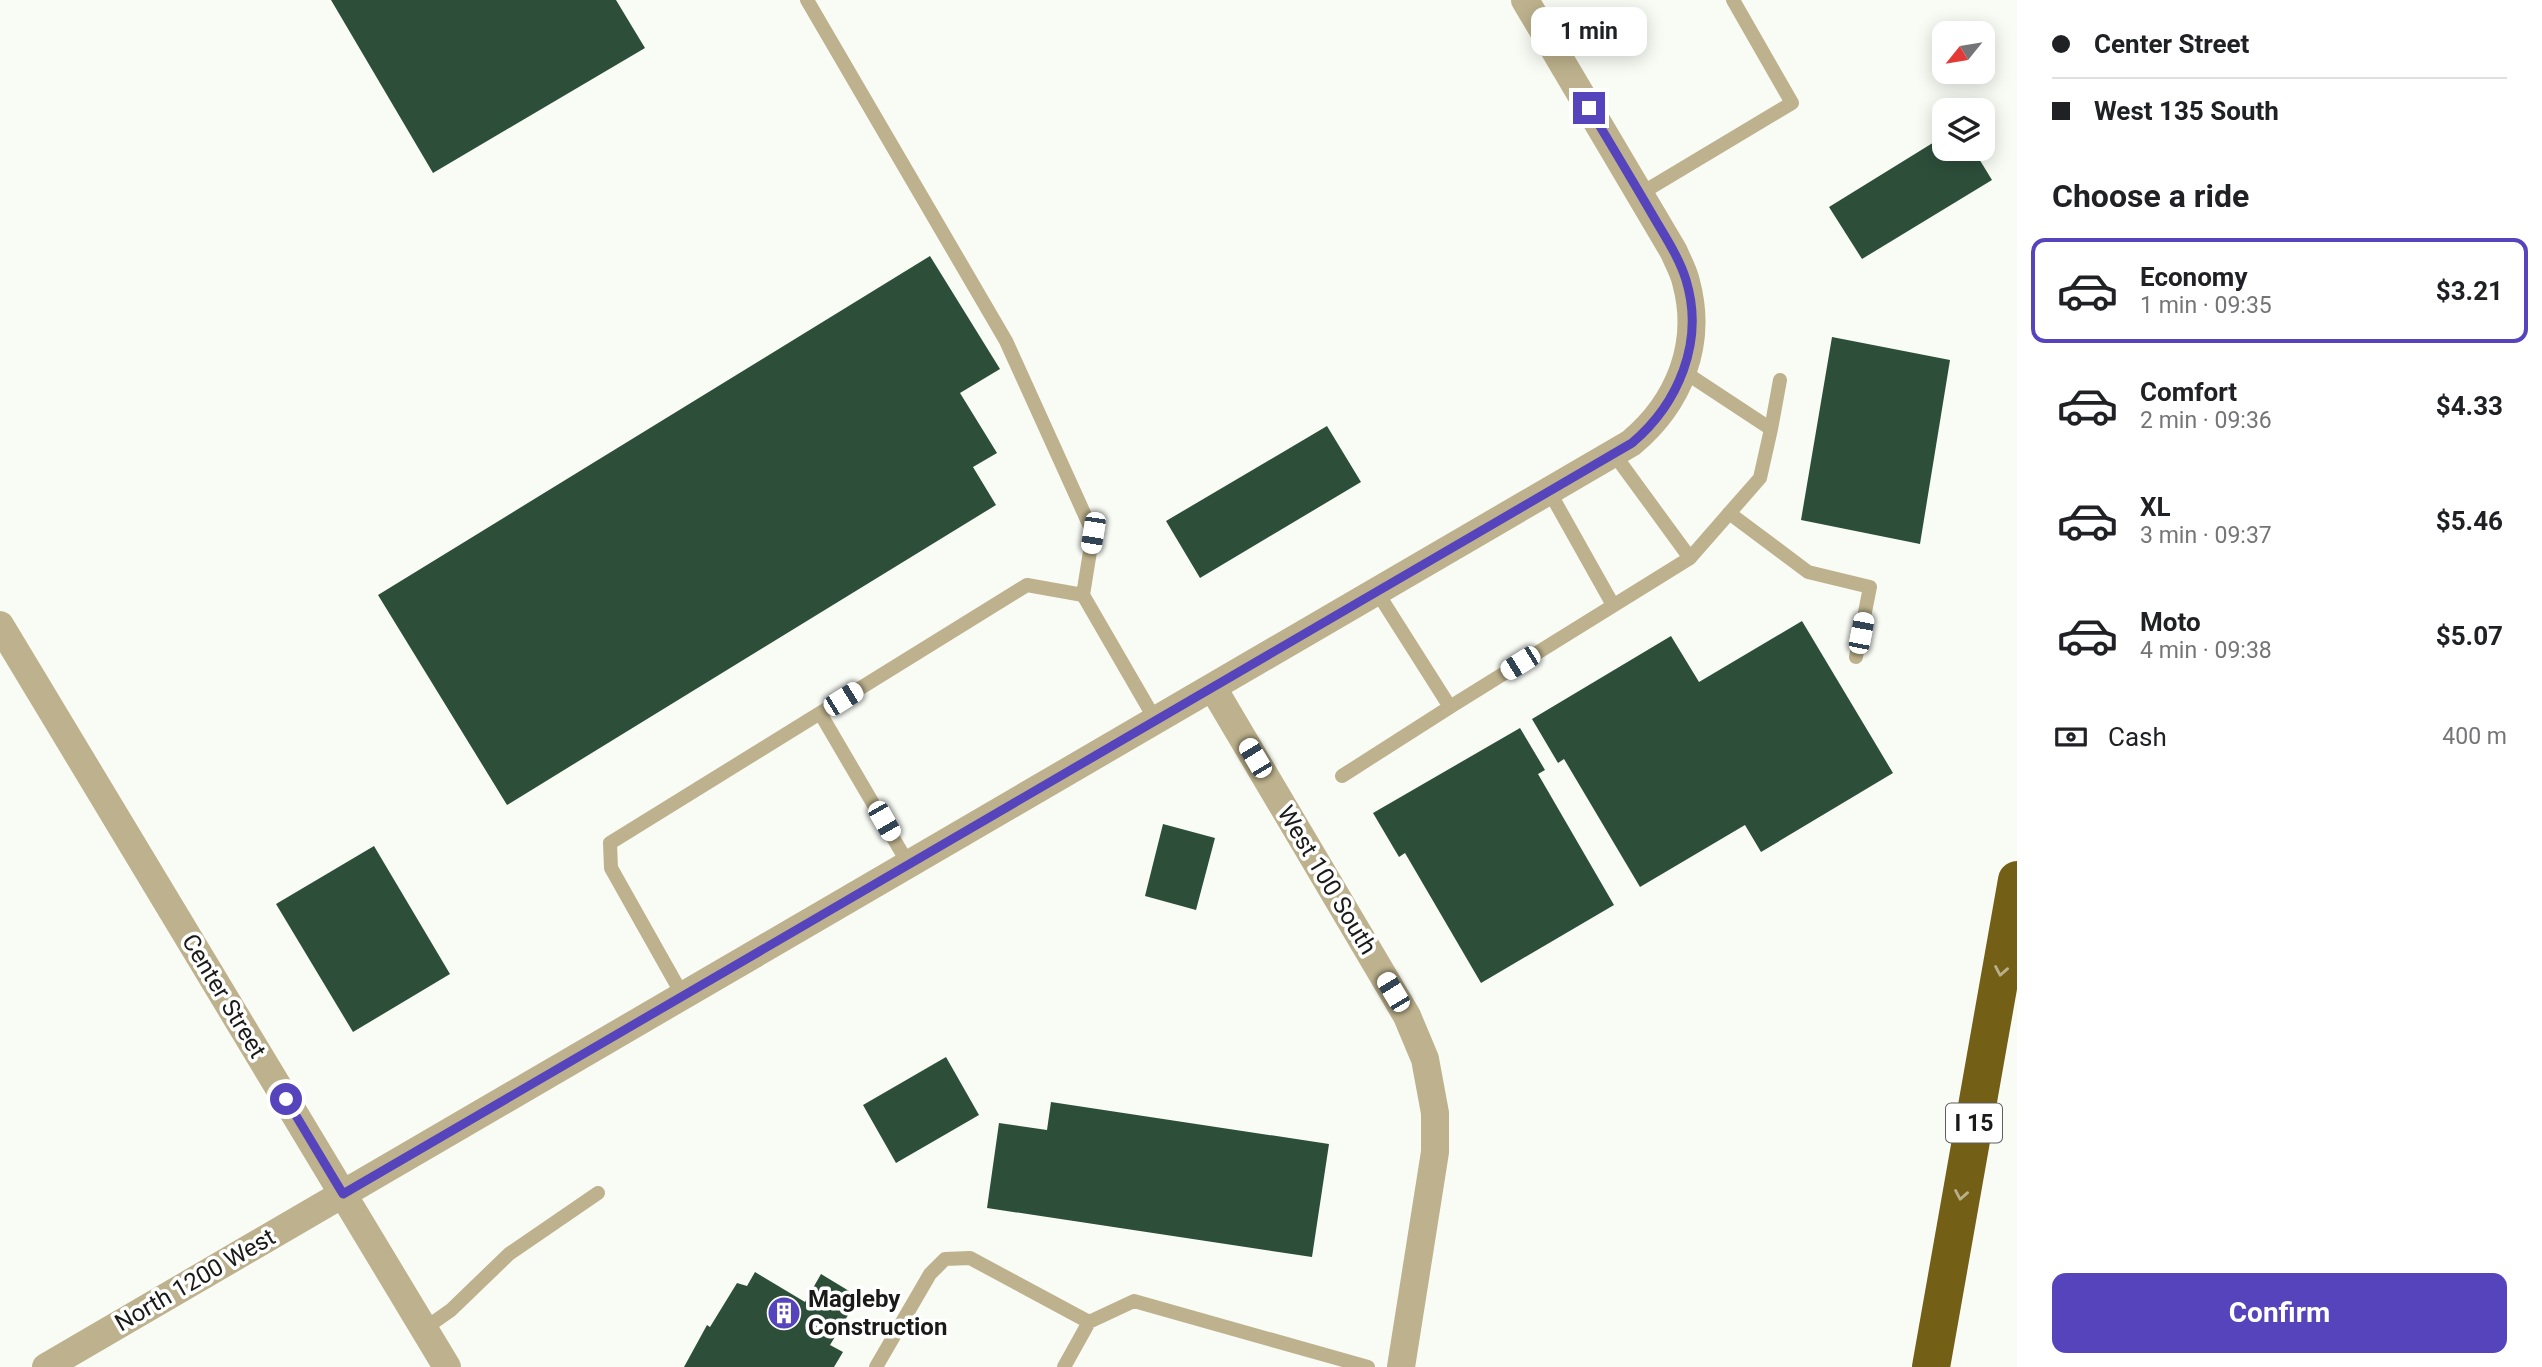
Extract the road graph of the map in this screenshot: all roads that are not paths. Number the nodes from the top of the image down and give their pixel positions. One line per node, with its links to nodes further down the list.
1 (807, 0): 13 (lane)
2 (1525, 0): 4 (street)
3 (1733, 0): 4 (lane)
4 (1640, 194): 5 (street)
5 (1685, 365): 7 (lane); 8 (street, North 1200 West)
6 (1780, 380): 7 (lane)
7 (1771, 429): 10 (lane)
8 (1614, 454): 9 (street, North 1200 West); 11 (lane)
9 (1549, 491): 12 (street, North 1200 West); 14 (lane)
10 (1729, 513): 11 (lane); 16 (lane)
11 (1690, 558): 14 (lane)
12 (1377, 592): 17 (street, North 1200 West); 18 (lane)
13 (1083, 595): 19 (lane); 20 (lane)
14 (1613, 605): 18 (lane)
15 (0, 625): 26 (street, Center Street)
16 (1856, 657)
17 (1213, 688): 20 (street, North 1200 West); 34 (street, West 100 South)
18 (1450, 707): 21 (lane)
19 (820, 713): 22 (lane); 24 (lane)
20 (1156, 721): 22 (street, North 1200 West)
21 (1342, 776)
22 (909, 865): 24 (street, North 1200 West)
23 (2017, 880): 35 (highway, I 15, one-way to 35)
24 (683, 996): 26 (street, North 1200 West)
25 (598, 1193): 28 (lane)
26 (343, 1194): 28 (street, Center Street); 29 (street, North 1200 West)
27 (1089, 1322): 31 (lane); 32 (lane); 33 (lane)
28 (424, 1329): 30 (street, Center Street)
29 (46, 1367)
30 (447, 1367)
31 (876, 1367)
32 (1064, 1367)
33 (1368, 1367)
34 (1401, 1367)
35 (1931, 1367)

